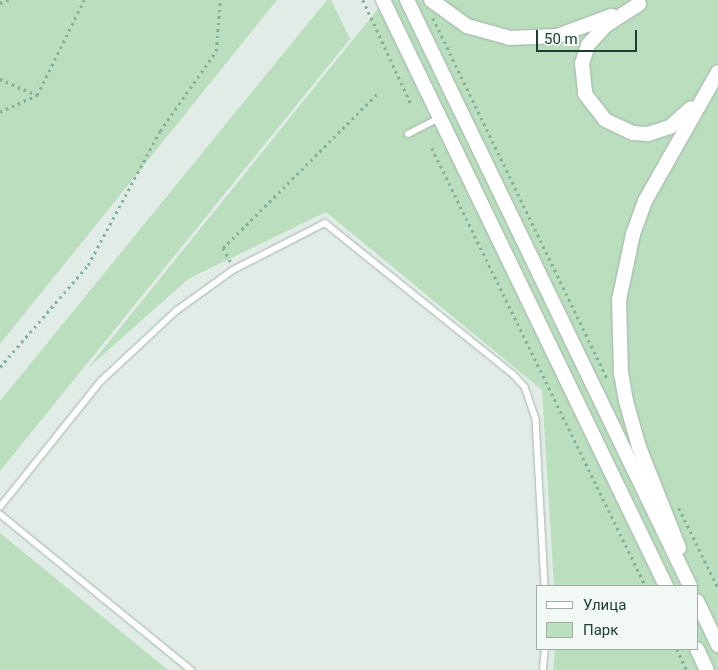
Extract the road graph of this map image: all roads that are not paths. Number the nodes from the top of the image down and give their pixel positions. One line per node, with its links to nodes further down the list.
1 (383, 0): 7 (street)
2 (407, 0): 13 (street)
3 (643, 2): 4 (street); 6 (street)
4 (434, 6)
5 (718, 72): 6 (street)
6 (707, 89): 14 (street)
7 (439, 118): 8 (lane); 12 (street)
8 (408, 134)
9 (0, 507): 11 (lane)
10 (0, 514): 19 (lane)
11 (545, 585)
12 (666, 585)
13 (690, 585)
14 (690, 585)
15 (698, 603): 16 (street)
16 (718, 645)
17 (545, 650): 20 (lane)
18 (697, 650): 21 (street)
19 (191, 670)
20 (543, 670)
21 (707, 670)

